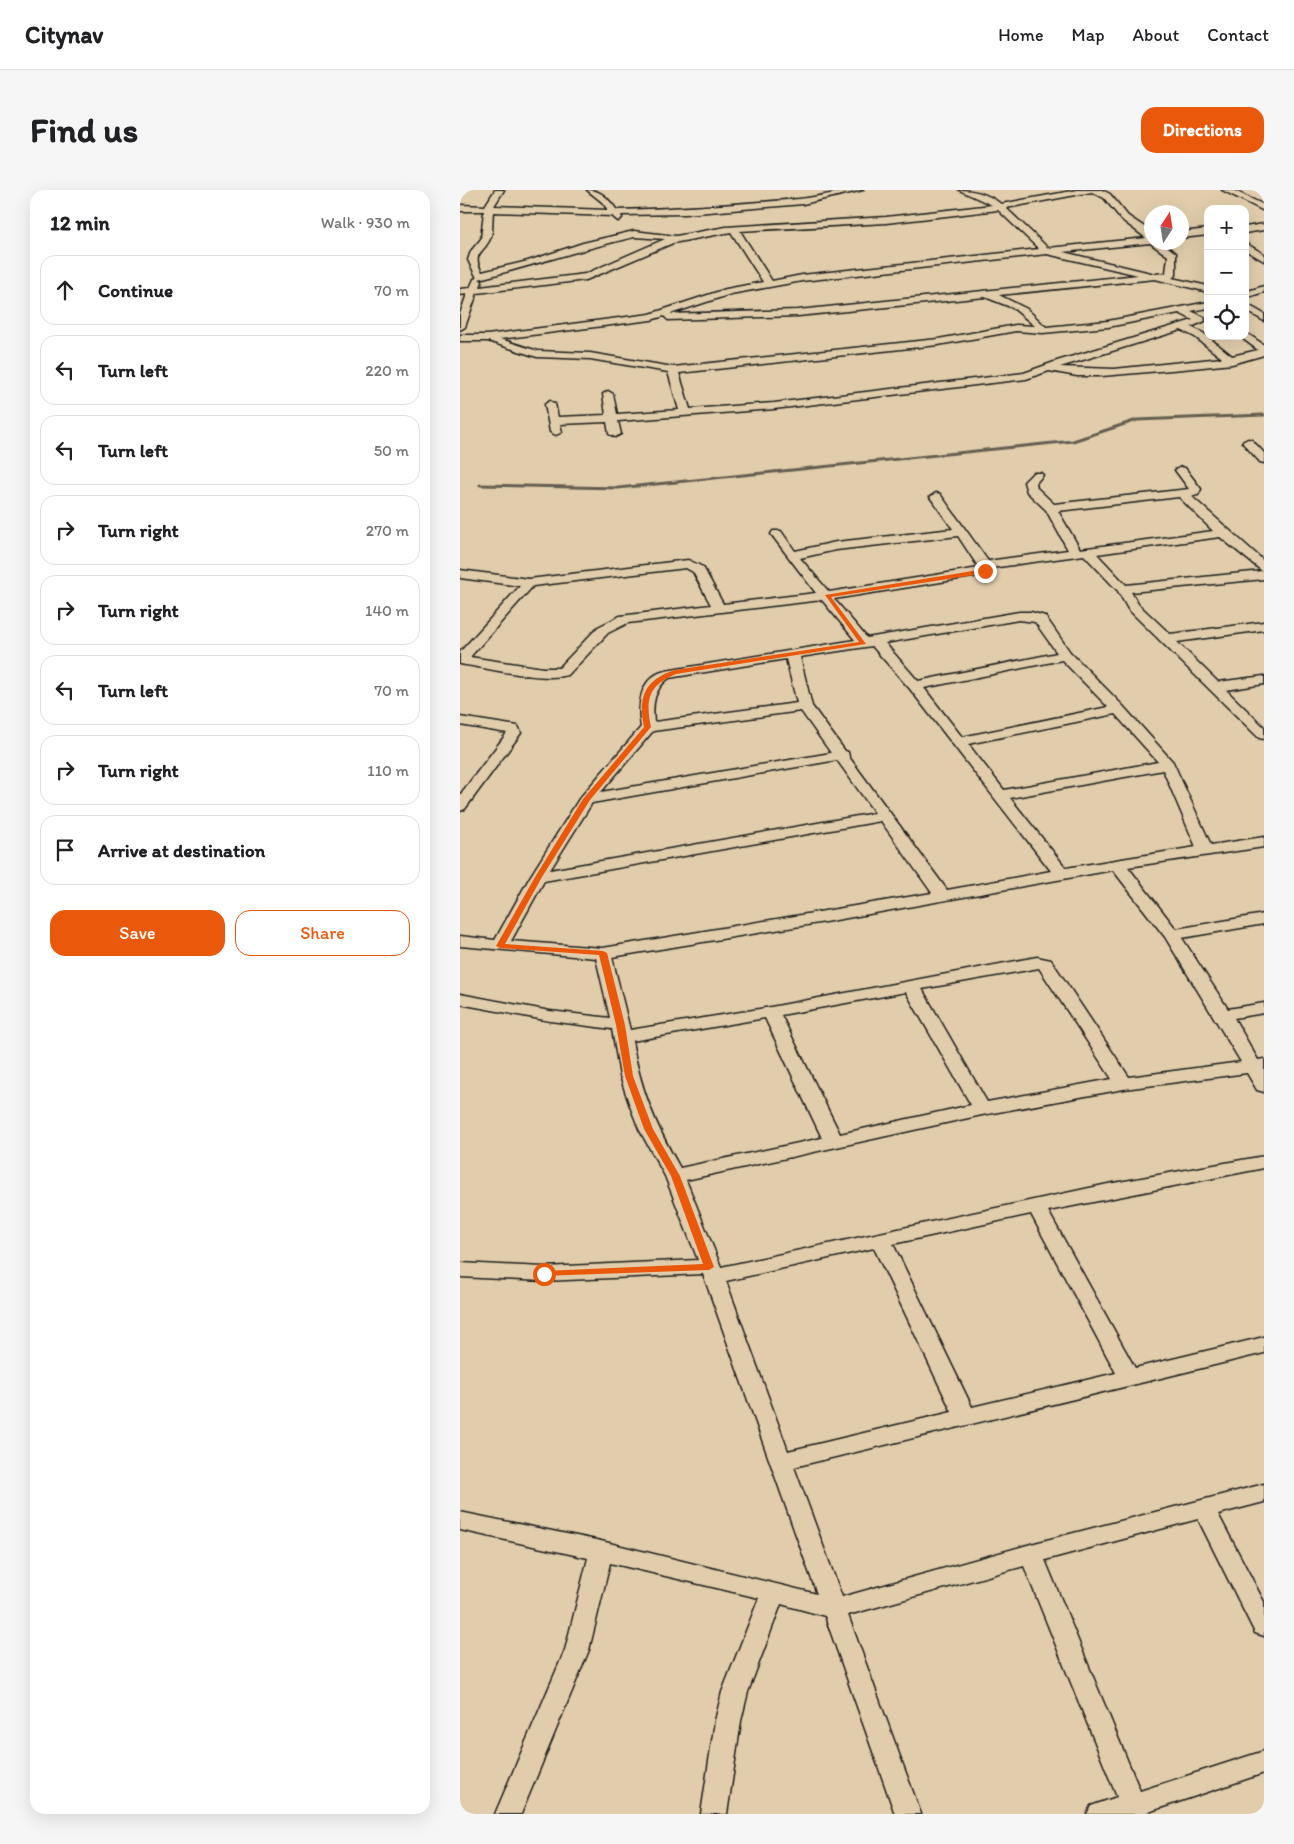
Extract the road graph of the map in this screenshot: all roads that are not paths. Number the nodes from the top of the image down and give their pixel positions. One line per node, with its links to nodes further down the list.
1 (500, 190): 12 (street)
2 (591, 190): 15 (street)
3 (859, 190): 14 (street)
4 (963, 190): 10 (street)
5 (1031, 190): 9 (street)
6 (1089, 190): 9 (street)
7 (1095, 190): 21 (street)
8 (1226, 190): 13 (street)
9 (1030, 201): 10 (street)
10 (1000, 207): 18 (street); 28 (street)
11 (460, 208): 12 (street)
12 (489, 208): 15 (street); 30 (street)
13 (1264, 208)
14 (685, 211): 15 (street); 19 (street)
15 (612, 213): 22 (street)
16 (1264, 227): 17 (street)
17 (1249, 229)
18 (735, 231): 19 (street); 32 (street)
19 (712, 232): 24 (street)
20 (1204, 232): 23 (street)
21 (1144, 233)
22 (634, 234): 24 (street); 30 (street)
23 (1189, 234)
24 (682, 238): 34 (street)
25 (1144, 240): 28 (street)
26 (1249, 249): 29 (street)
27 (1168, 250): 31 (street)
28 (1046, 251): 31 (street); 32 (street)
29 (1264, 258)
30 (479, 276): 34 (street)
31 (1159, 277): 33 (street); 37 (street)
32 (769, 284): 42 (street)
33 (1204, 288)
34 (475, 289): 36 (street); 45 (street)
35 (1264, 290): 38 (street)
36 (460, 292)
37 (983, 293): 42 (street); 47 (street)
38 (1249, 294)
39 (1204, 306): 41 (street)
40 (1249, 309): 43 (street)
41 (1182, 311): 44 (street); 47 (street)
42 (651, 317): 50 (street)
43 (1264, 318)
44 (1204, 321): 46 (street)
45 (460, 327)
46 (1183, 328): 56 (street); 57 (street)
47 (1043, 330): 58 (street)
48 (460, 338): 49 (street)
49 (472, 338): 50 (street); 54 (street)
50 (487, 338): 58 (street)
51 (1249, 339): 53 (street)
52 (1249, 340): 55 (street)
53 (1264, 340)
54 (460, 342)
55 (1264, 351): 56 (street)
56 (1232, 361): 57 (street)
57 (1050, 368): 61 (street)
58 (673, 370): 61 (street)
59 (608, 394): 62 (street)
60 (550, 404): 62 (street)
61 (686, 414): 62 (street)
62 (612, 418): 63 (street)
63 (615, 434)
64 (1248, 442): 65 (street)
65 (1264, 460)
66 (1181, 470): 68 (street)
67 (1037, 475): 70 (street)
68 (1183, 494): 70 (street); 72 (street)
69 (936, 497): 71 (street)
70 (1051, 508): 74 (street)
71 (961, 532): 75 (street); 76 (street)
72 (1223, 533): 74 (street); 77 (street)
73 (777, 534): 75 (street)
74 (1082, 553): 76 (street); 81 (street)
75 (792, 556): 82 (street)
76 (985, 565): 82 (street)
77 (1264, 568)
78 (460, 574): 80 (street)
79 (1264, 575): 81 (street)
80 (529, 583): 83 (street); 89 (street)
81 (1123, 589): 85 (street)
82 (827, 596): 83 (street); 86 (street)
83 (719, 608): 89 (street)
84 (1264, 626): 85 (street)
85 (1166, 639): 92 (street)
86 (869, 642): 87 (street); 88 (street); 91 (street)
87 (792, 654): 93 (street); 96 (street)
88 (1065, 655): 91 (street); 94 (street)
89 (460, 660)
90 (1264, 680): 92 (street)
91 (915, 686): 98 (street)
92 (1214, 687): 97 (street)
93 (805, 706): 96 (street); 99 (street)
94 (1118, 709): 98 (street); 100 (street)
95 (460, 721): 103 (street)
96 (648, 727): 102 (street)
97 (1264, 735)
98 (958, 742): 101 (street)
99 (843, 755): 102 (street); 104 (street)
100 (1168, 765): 101 (street); 106 (street)
101 (1001, 795): 108 (street)
102 (587, 799): 109 (street)
103 (460, 806)
104 (885, 816): 109 (street); 110 (street)
105 (1264, 842): 106 (street)
106 (1205, 849): 107 (street)
107 (1117, 864): 108 (street); 112 (street)
108 (1061, 873): 110 (street)
109 (538, 877): 114 (street)
110 (942, 895): 115 (street)
111 (1264, 919): 112 (street)
112 (1172, 935): 120 (street)
113 (460, 940): 114 (street)
114 (500, 946): 115 (street)
115 (603, 953): 121 (street)
116 (911, 985): 119 (street); 123 (street); 125 (street)
117 (460, 999): 121 (street)
118 (1264, 1008): 120 (street)
119 (771, 1012): 121 (street); 126 (street)
120 (1223, 1015): 122 (street)
121 (621, 1031): 128 (street)
122 (1258, 1066): 123 (street); 124 (street)
123 (1124, 1083): 125 (street)
124 (1264, 1086)
125 (982, 1109): 126 (street)
126 (834, 1142): 128 (street)
127 (1264, 1162): 129 (street)
128 (675, 1176): 132 (street)
129 (1036, 1206): 130 (street); 134 (street)
130 (881, 1241): 132 (street); 135 (street)
131 (460, 1270): 132 (street)
132 (712, 1271): 136 (street)
133 (1264, 1345): 134 (street)
134 (1129, 1376): 135 (street)
135 (965, 1416): 136 (street)
136 (780, 1462): 143 (street)
137 (1264, 1493): 138 (street)
138 (1204, 1509): 141 (street); 144 (street)
139 (460, 1521): 140 (street)
140 (601, 1551): 142 (street); 147 (street)
141 (1031, 1554): 143 (street); 146 (street)
142 (774, 1592): 143 (street); 148 (street)
143 (835, 1609): 149 (street)
144 (1264, 1626)
145 (1264, 1762): 146 (street)
146 (1133, 1806): 150 (street)
147 (508, 1814)
148 (714, 1814)
149 (908, 1814)
150 (1100, 1814)

